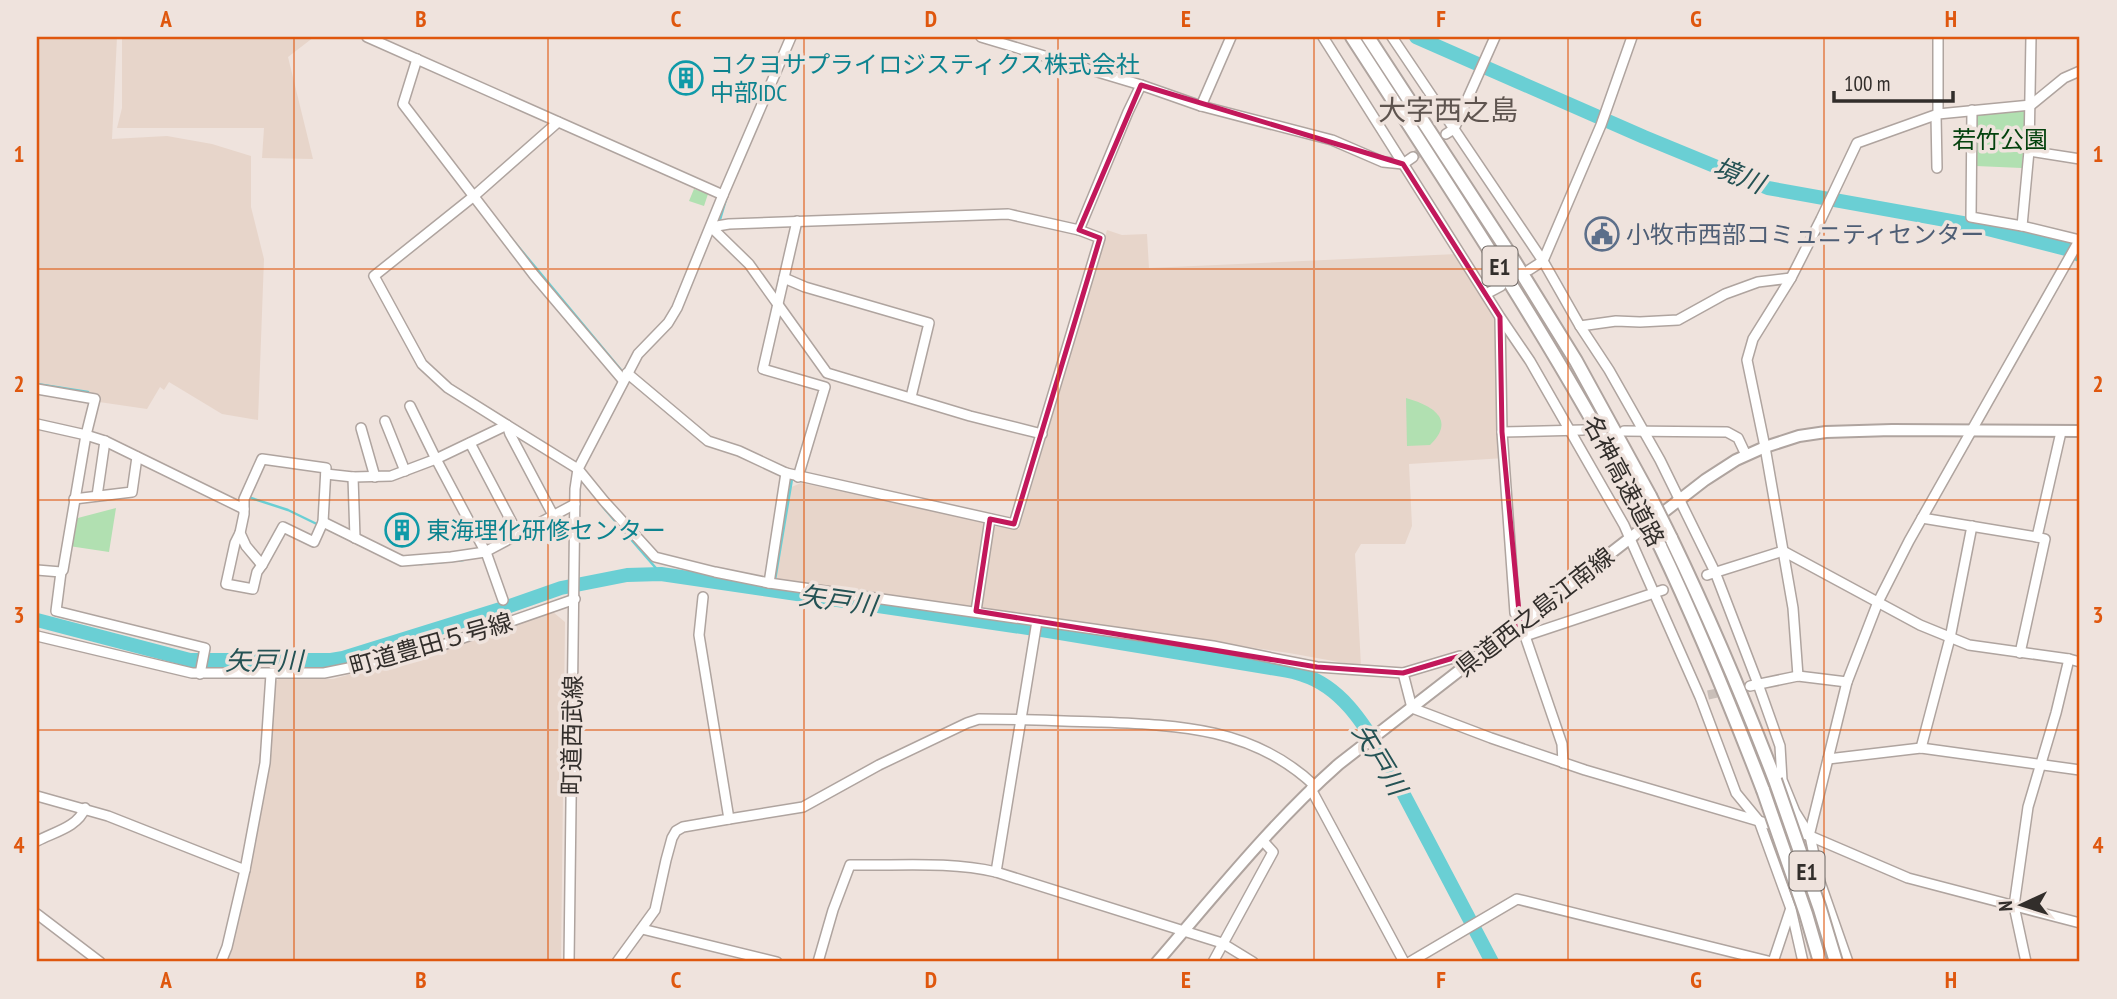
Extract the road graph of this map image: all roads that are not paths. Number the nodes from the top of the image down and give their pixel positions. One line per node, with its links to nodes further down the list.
1 (367, 37): 13 (street)
2 (791, 37): 27 (street)
3 (981, 37): 15 (street)
4 (1231, 37): 17 (street)
5 (1323, 37): 25 (street)
6 (1352, 37): 154 (highway, 名神高速道路 / E1, bridge)
7 (1392, 37): 21 (street)
8 (1494, 37): 21 (street)
9 (1632, 37): 34 (street)
10 (1938, 37): 19 (street)
11 (2031, 37): 16 (street)
12 (1369, 39): 155 (highway, 名神高速道路 / E1, bridge)
13 (417, 59): 20 (street); 28 (street)
14 (2080, 71): 16 (street)
15 (1141, 85): 17 (street); 32 (street)
16 (2031, 105): 18 (street); 22 (street)
17 (1201, 106): 25 (street)
18 (1972, 110): 19 (street); 30 (street)
19 (1937, 115): 26 (street); 37 (street)
20 (558, 122): 27 (street); 28 (street)
21 (1450, 131): 34 (street)
22 (2029, 151): 24 (street); 30 (street)
23 (1412, 157): 25 (street)
24 (2080, 159)
25 (1403, 164): 39 (street)
26 (1937, 168)
27 (723, 195): 31 (street)
28 (474, 196): 43 (street); 49 (street)
29 (797, 221): 31 (street); 32 (street); 36 (street)
30 (2022, 226): 33 (street)
31 (712, 227): 40 (street); 43 (street)
32 (1079, 230): 59 (street)
33 (2080, 241): 53 (street)
34 (1543, 261): 35 (street); 42 (street)
35 (1529, 270)
36 (784, 278): 40 (street); 45 (street)
37 (1791, 278): 42 (street); 63 (street)
38 (1501, 286): 39 (street)
39 (1486, 294): 41 (street)
40 (778, 305): 45 (street); 73 (street)
41 (1500, 317): 51 (street); 57 (street)
42 (1580, 326): 55 (street)
43 (625, 377): 67 (street); 69 (street)
44 (37, 389): 60 (street)
45 (911, 397): 59 (street)
46 (410, 406): 66 (street)
47 (385, 421): 68 (street)
48 (37, 424): 60 (street)
49 (507, 425): 62 (street); 67 (street); 79 (street)
50 (361, 428): 72 (street)
51 (1570, 430): 52 (street); 57 (street); 88 (street)
52 (1583, 430)
53 (1972, 430): 58 (main road, 県道西之島江南線); 63 (main road, 県道西之島江南線); 80 (street)
54 (1624, 431): 55 (street)
55 (1645, 431): 64 (street); 76 (street)
56 (2080, 431): 58 (main road, 県道西之島江南線)
57 (1502, 432): 103 (street)
58 (2061, 432): 86 (street)
59 (1042, 434): 81 (street)
60 (86, 435): 61 (street); 75 (street)
61 (105, 441): 65 (street); 74 (street)
62 (470, 443): 66 (street); 84 (street)
63 (1765, 447): 64 (main road, 県道西之島江南線); 89 (street)
64 (1746, 455): 76 (main road, 県道西之島江南線)
65 (137, 457): 74 (street); 78 (street)
66 (436, 459): 68 (street); 90 (street)
67 (578, 469): 77 (street, 町道西武線); 95 (street)
68 (405, 471): 72 (street)
69 (786, 473): 73 (street); 95 (street)
70 (326, 474): 71 (street); 78 (street); 82 (street)
71 (353, 477): 72 (street); 87 (street)
72 (375, 477)
73 (799, 477): 81 (street)
74 (97, 496): 75 (street)
75 (74, 499): 93 (street)
76 (1680, 500): 88 (main road, 県道西之島江南線); 94 (street)
77 (575, 507): 79 (street); 97 (street, 町道西武線)
78 (242, 508): 85 (street)
79 (553, 515): 84 (street)
80 (1922, 518): 83 (street); 100 (street)
81 (990, 519): 101 (street)
82 (323, 522): 87 (street); 91 (street)
83 (1972, 526): 86 (street); 106 (street)
84 (518, 534): 90 (street)
85 (239, 535): 91 (street); 91 (street)
86 (2037, 537): 107 (street)
87 (355, 538): 90 (street)
88 (1630, 538): 96 (street); 103 (main road, 県道西之島江南線)
89 (1783, 551): 94 (street); 100 (street); 114 (street)
90 (486, 553): 99 (street)
91 (260, 566)
92 (37, 570): 93 (street)
93 (61, 572): 112 (street)
94 (1711, 574): 116 (street)
95 (769, 583): 101 (street)
96 (1659, 591): 105 (street); 128 (street)
97 (575, 594): 113 (street, 町道豊田５号線); 143 (street, 町道西武線)
98 (703, 597): 127 (street)
99 (503, 600)
100 (1878, 603): 106 (street); 115 (street)
101 (976, 611): 102 (street)
102 (1037, 623): 111 (street); 118 (street)
103 (1520, 623): 105 (street); 110 (main road, 県道西之島江南線)
104 (37, 636): 112 (street, 町道豊田５号線)
105 (1525, 636): 121 (street)
106 (1950, 638): 107 (street); 119 (street)
107 (2020, 653): 108 (street)
108 (2068, 659): 109 (street); 122 (street)
109 (2080, 663)
110 (1465, 666): 111 (street); 117 (main road, 県道西之島江南線)
111 (1403, 673): 117 (street)
112 (200, 674): 113 (street, 町道豊田５号線)
113 (271, 674): 132 (street)
114 (1798, 676): 115 (street); 116 (street)
115 (1847, 682): 120 (street)
116 (1754, 685): 129 (street)
117 (1412, 708): 121 (street); 124 (main road, 県道西之島江南線)
118 (1022, 719): 124 (street); 127 (street); 133 (street)
119 (1921, 748): 120 (street); 122 (street)
120 (1828, 759): 129 (street)
121 (1563, 763): 128 (street)
122 (2040, 764): 123 (street); 134 (street)
123 (2080, 770)
124 (1313, 787): 131 (main road, 県道西之島江南線); 150 (street)
125 (37, 796): 126 (street)
126 (85, 808): 130 (street); 132 (street)
127 (729, 819): 138 (street)
128 (1759, 821): 129 (street); 135 (street)
129 (1810, 836): 134 (street); 135 (street); 156 (street)
130 (37, 841)
131 (1263, 841): 139 (main road, 県道西之島江南線); 140 (street)
132 (244, 870): 142 (street)
133 (996, 872): 139 (street); 146 (street)
134 (2014, 906): 137 (street); 157 (street)
135 (1791, 909): 152 (street); 153 (street)
136 (37, 914): 141 (street)
137 (2080, 923)
138 (642, 929): 144 (street); 145 (street)
139 (1184, 930): 140 (street); 147 (main road, 県道西之島江南線)
140 (1222, 943): 148 (street); 149 (street)
141 (100, 962)
142 (221, 962)
143 (569, 962)
144 (618, 962)
145 (777, 962)
146 (818, 962)
147 (1157, 962)
148 (1213, 962)
149 (1253, 962)
150 (1404, 962)
151 (1410, 962): 152 (street)
152 (1772, 962)
153 (1803, 962)
154 (1821, 962)
155 (1836, 962)
156 (1848, 962)
157 (2026, 962)

